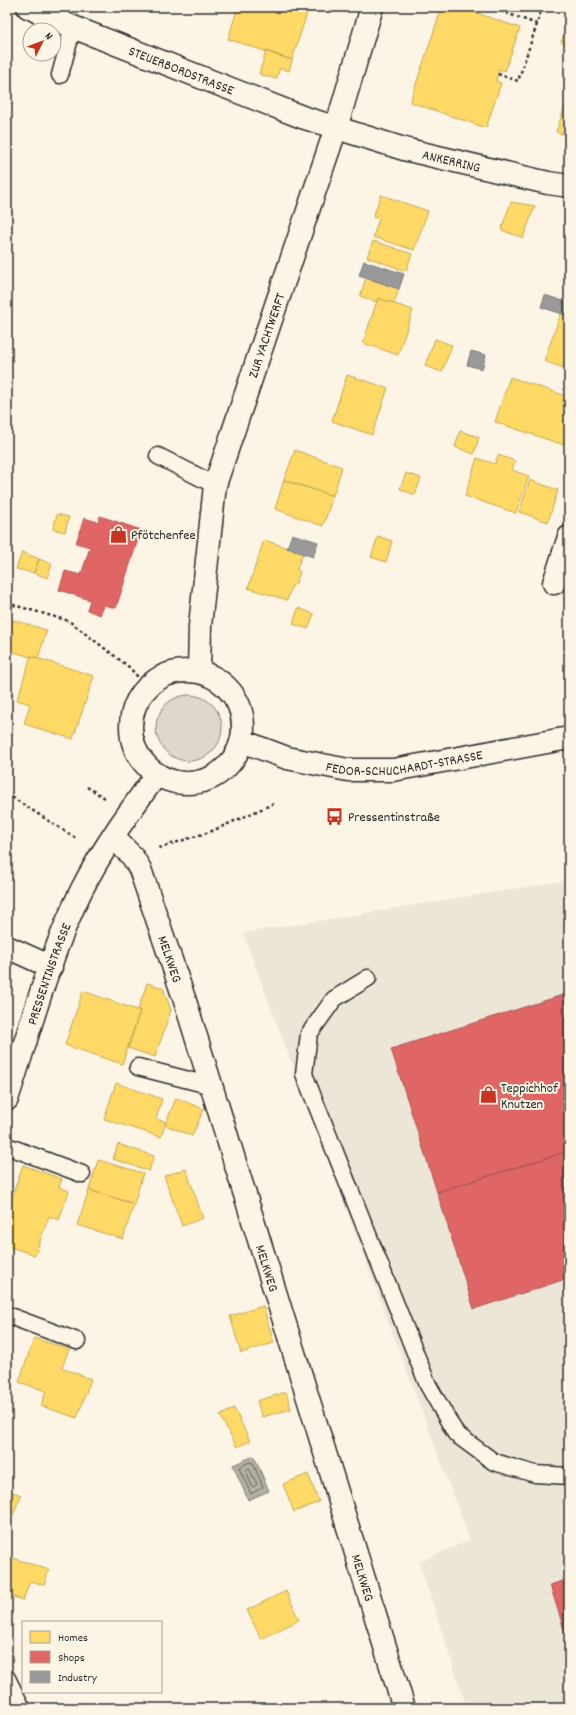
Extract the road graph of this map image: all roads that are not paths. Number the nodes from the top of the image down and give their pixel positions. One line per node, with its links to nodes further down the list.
1 (28, 7): 3 (street, STEUERBORDSTRASSE)
2 (372, 7): 5 (street, ZUR YACHTWERFT)
3 (73, 27): 4 (lane); 5 (street, STEUERBORDSTRASSE)
4 (60, 74)
5 (336, 128): 6 (street, ANKERRING); 8 (street, ZUR YACHTWERFT)
6 (569, 186)
7 (158, 456): 8 (lane)
8 (215, 485): 11 (street, ZUR YACHTWERFT)
9 (569, 537): 10 (street)
10 (554, 583)
11 (199, 671): 13 (street); 14 (street)
12 (569, 738): 13 (street, FEDOR-SCHUCHARDT-STRASSE)
13 (242, 741): 14 (street)
14 (157, 774): 15 (street, PRESSENTINSTRASSE)
15 (113, 836): 17 (street, PRESSENTINSTRASSE); 20 (street, MELKWEG)
16 (7, 947): 17 (street)
17 (51, 967): 21 (street, PRESSENTINSTRASSE)
18 (368, 978): 26 (lane)
19 (138, 1067): 20 (lane)
20 (212, 1086): 29 (street, MELKWEG)
21 (7, 1099)
22 (7, 1146): 23 (lane)
23 (82, 1174)
24 (7, 1315): 25 (lane)
25 (77, 1341)
26 (569, 1476)
27 (7, 1678): 28 (lane)
28 (22, 1708)
29 (404, 1708)

